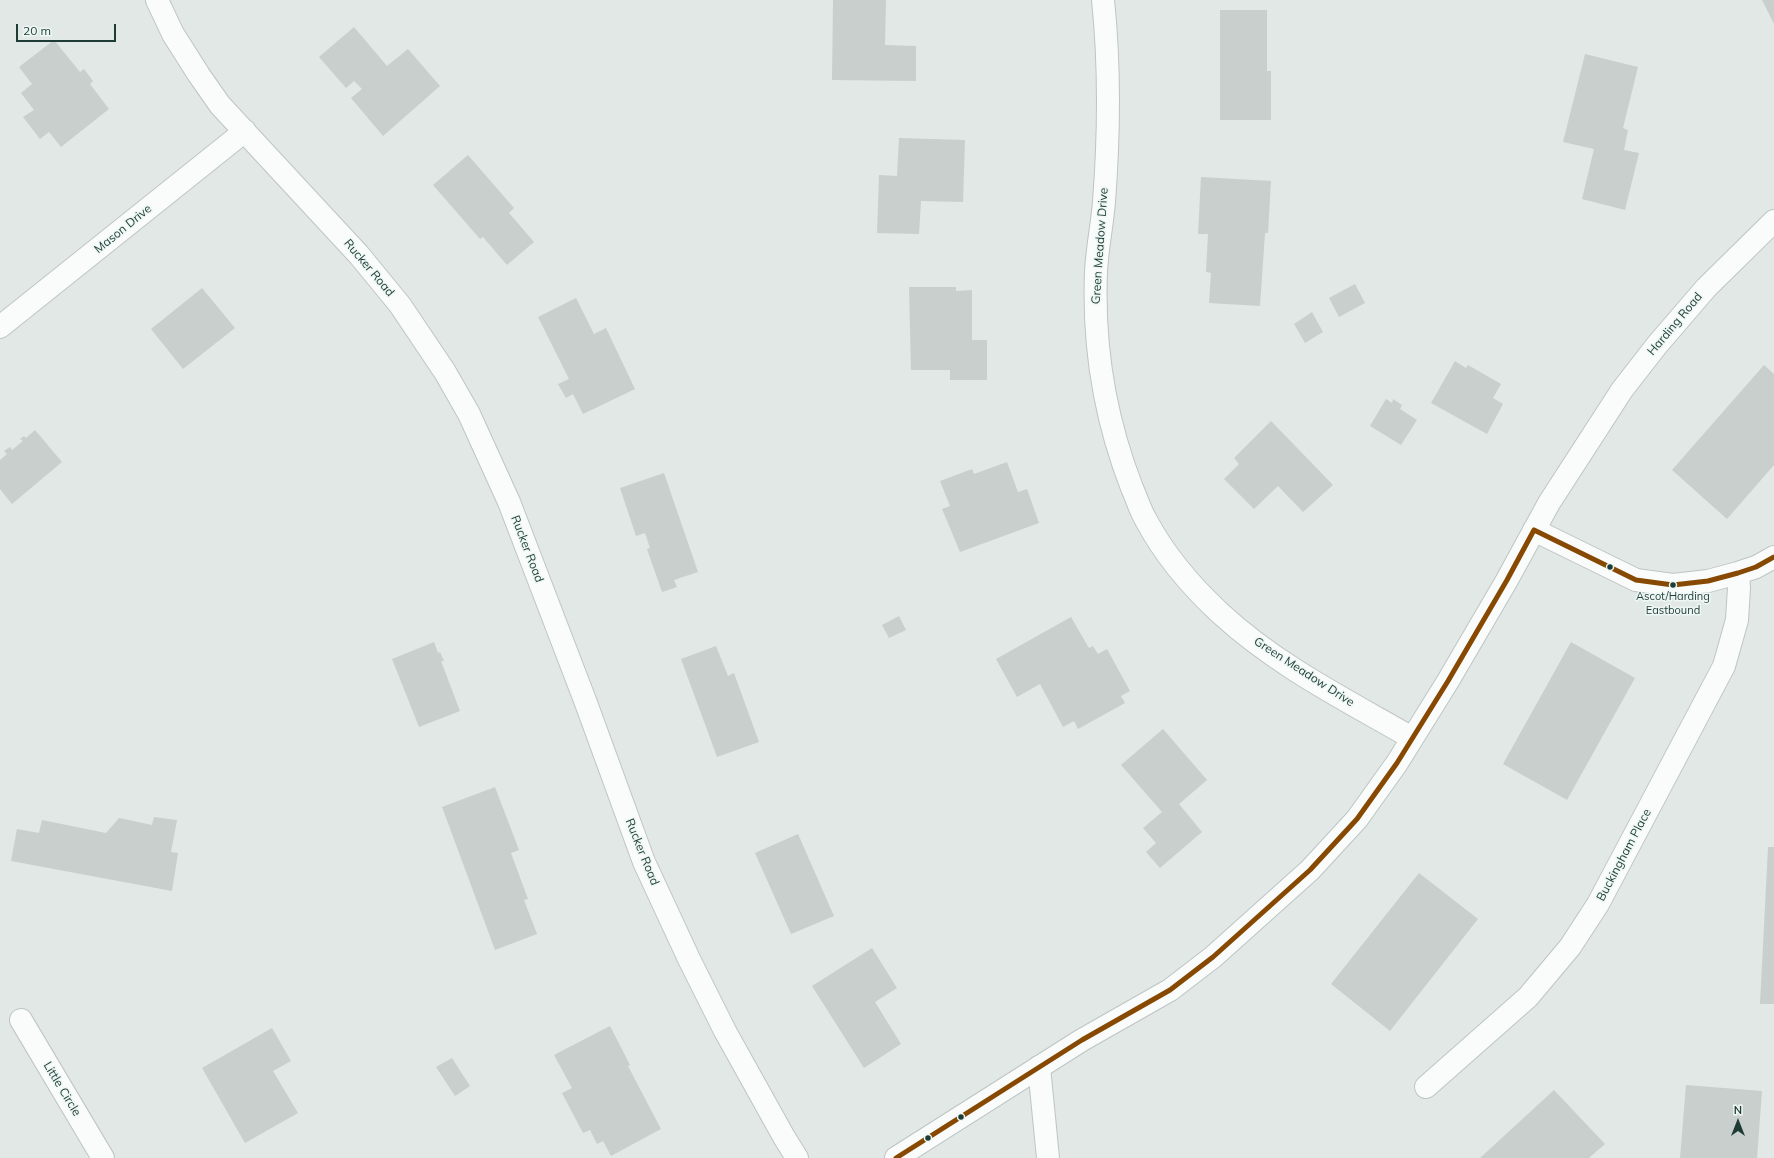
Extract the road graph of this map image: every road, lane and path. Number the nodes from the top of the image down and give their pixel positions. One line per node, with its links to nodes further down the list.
1 (157, 0): 3 (street, Rucker Road)
2 (1103, 0): 9 (street, Green Meadow Drive)
3 (245, 131): 5 (street, Mason Drive); 14 (street, Rucker Road)
4 (1774, 221): 6 (street, Harding Road)
5 (0, 327)
6 (1534, 530): 8 (street); 9 (street, Harding Road)
7 (1774, 557): 8 (street)
8 (1738, 573): 12 (street, Buckingham Place)
9 (1412, 738): 11 (street, Harding Road)
10 (21, 1020): 13 (street, Little Circle)
11 (1038, 1067): 15 (street, Harding Road); 16 (street)
12 (1426, 1087)
13 (103, 1158)
14 (797, 1158)
15 (896, 1158)
16 (1048, 1158)

